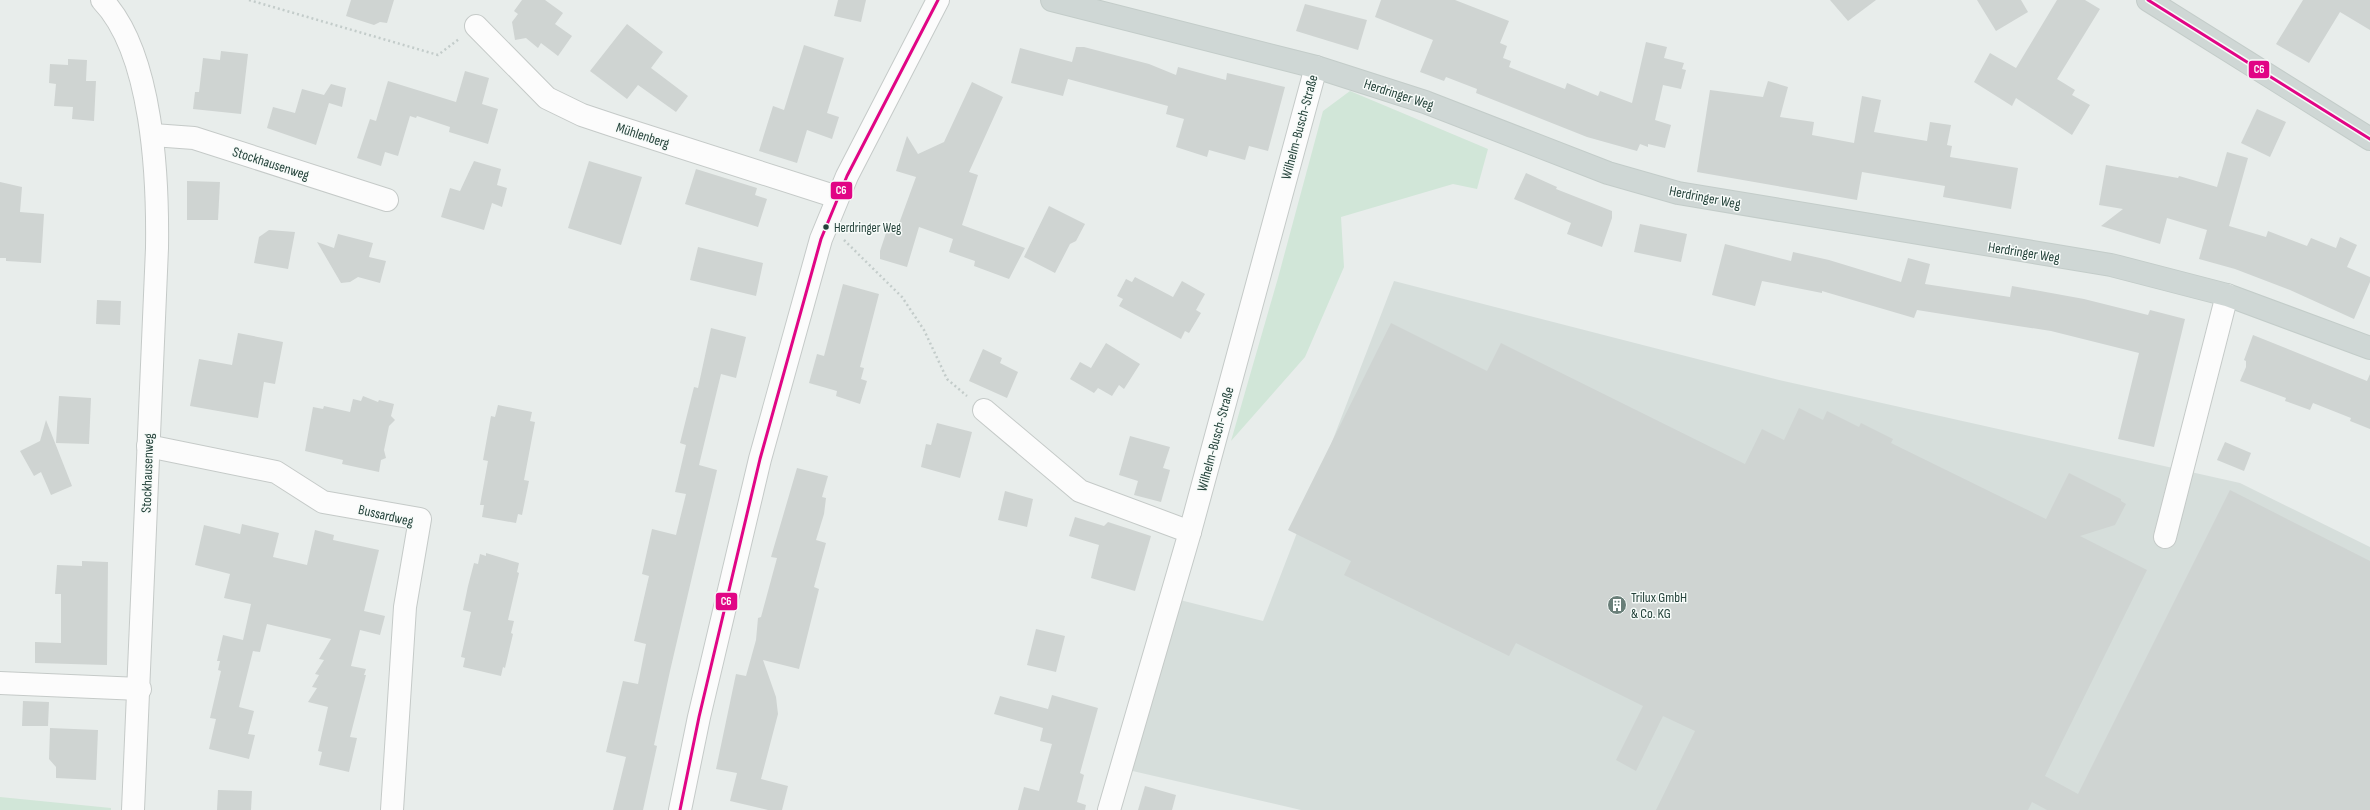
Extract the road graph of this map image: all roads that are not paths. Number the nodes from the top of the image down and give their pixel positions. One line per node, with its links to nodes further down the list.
1 (938, 0): 9 (street)
2 (1052, 0): 6 (main road, Herdringer Weg)
3 (2148, 0): 8 (main road)
4 (110, 2): 7 (street, Stockhausenweg)
5 (476, 26): 9 (street, Mühlenberg)
6 (1316, 67): 11 (main road, Herdringer Weg); 15 (street, Wilhelm-Busch-Straße)
7 (153, 135): 10 (street, Stockhausenweg); 14 (street, Stockhausenweg)
8 (2370, 139)
9 (837, 197): 21 (street)
10 (387, 200)
11 (2227, 295): 12 (main road, Herdringer Weg); 16 (street)
12 (2370, 348)
13 (984, 410): 15 (street)
14 (148, 446): 18 (street, Stockhausenweg); 20 (street, Bussardweg)
15 (1190, 532): 22 (street, Wilhelm-Busch-Straße)
16 (2165, 537)
17 (0, 683): 18 (street)
18 (140, 689): 19 (street, Stockhausenweg)
19 (133, 810)
20 (392, 810)
21 (680, 810)
22 (1109, 810)

